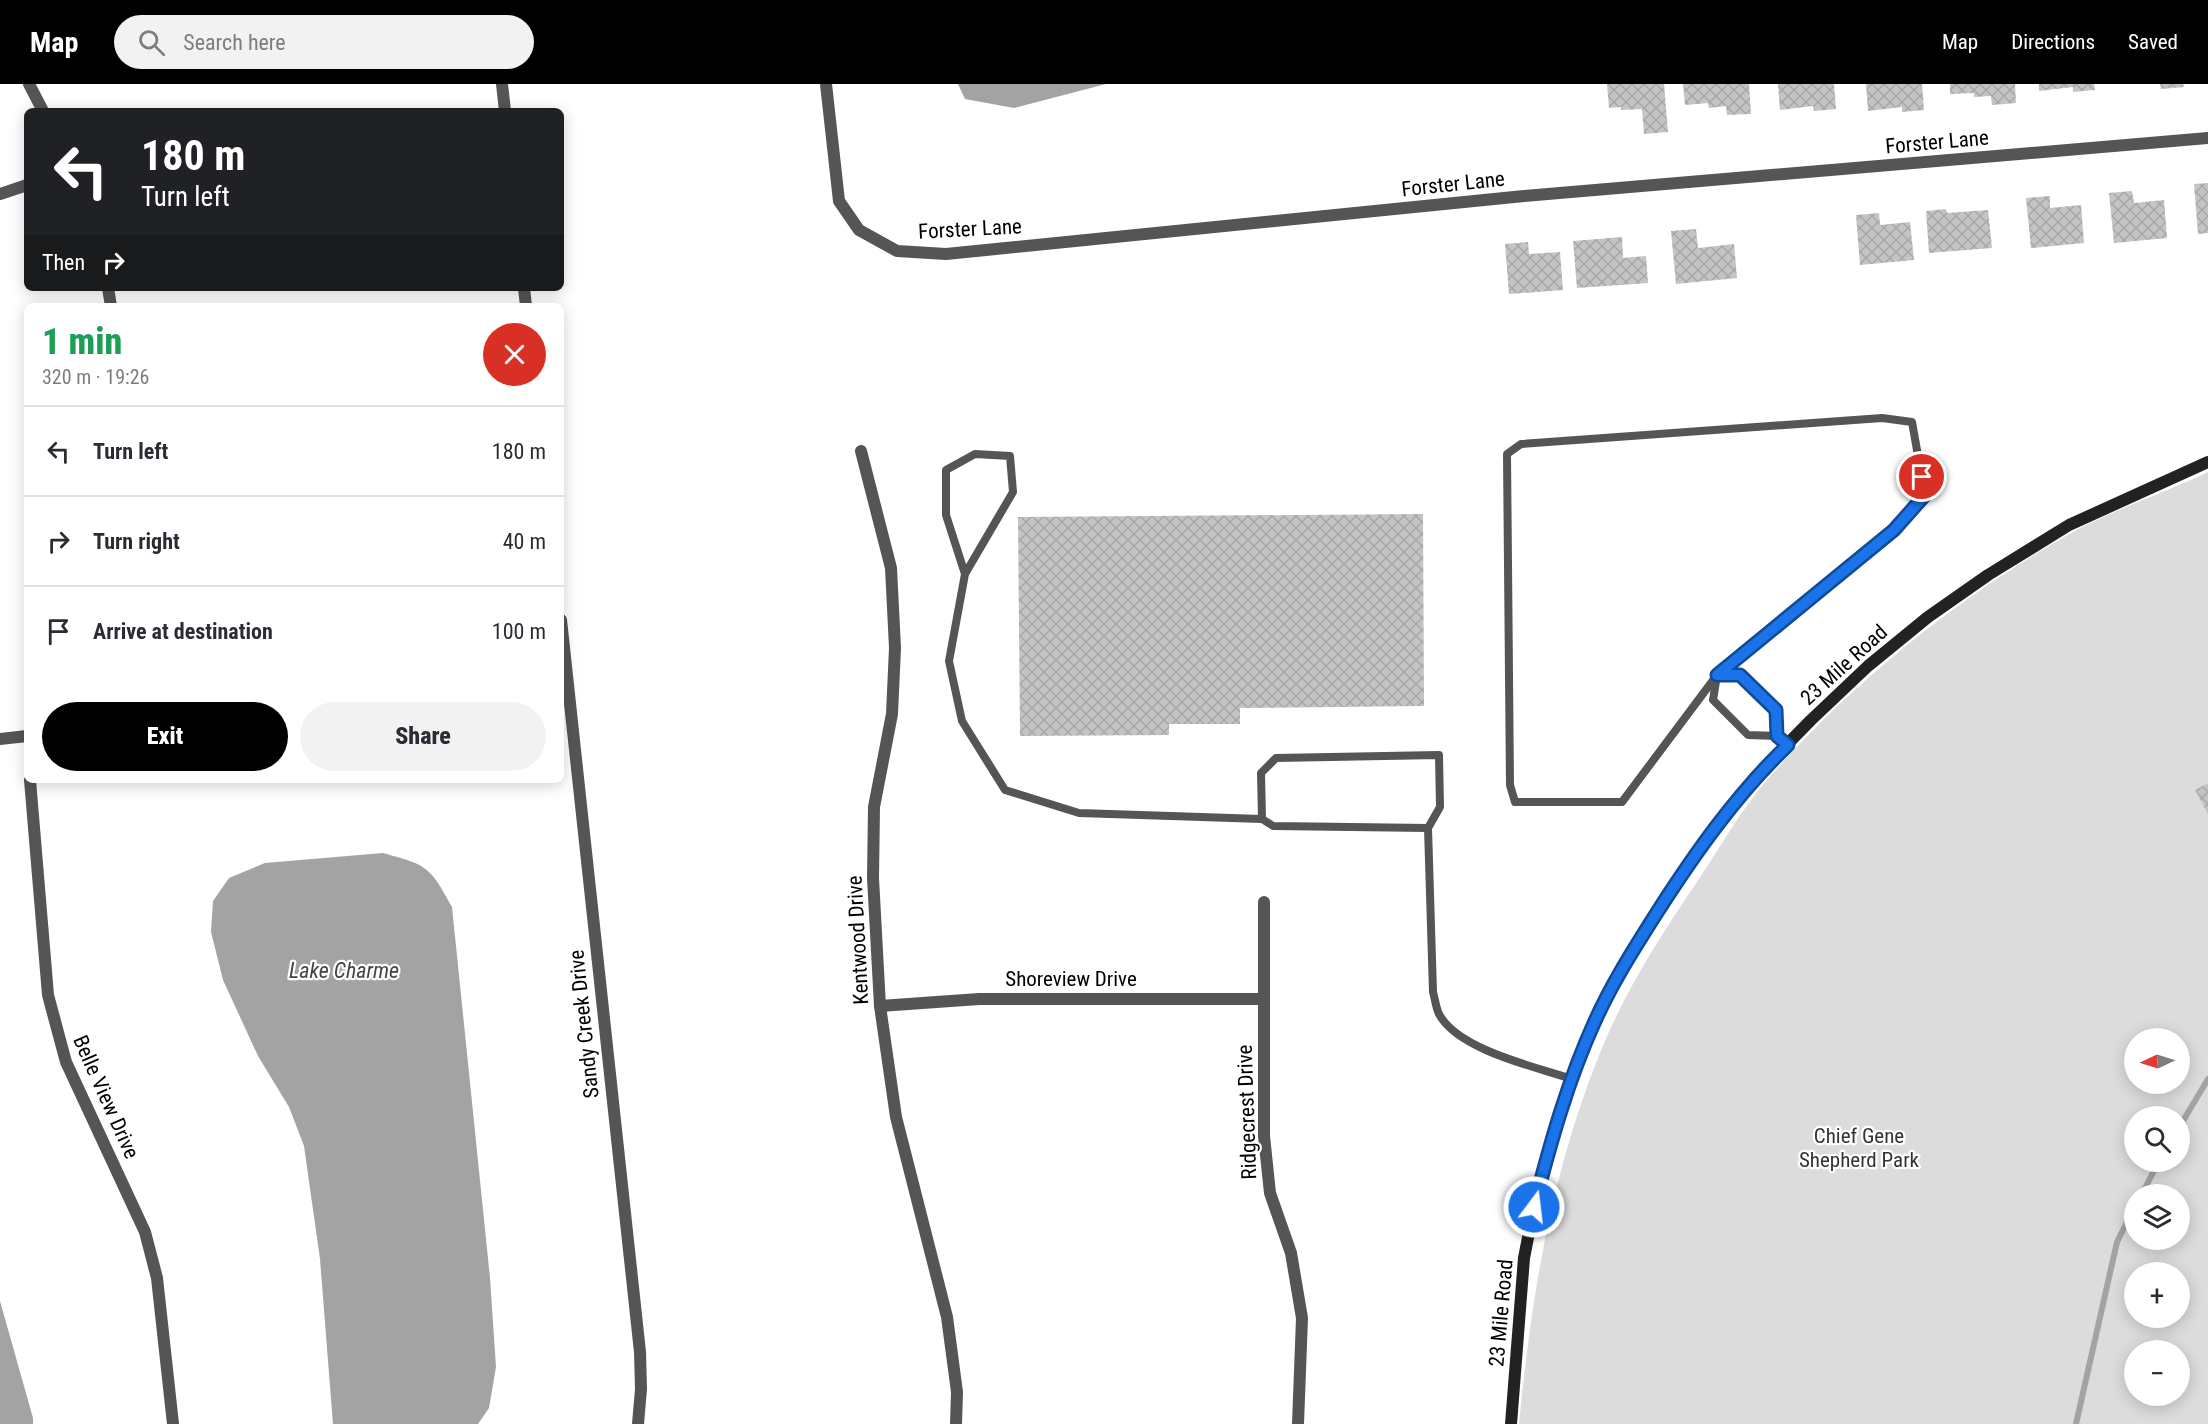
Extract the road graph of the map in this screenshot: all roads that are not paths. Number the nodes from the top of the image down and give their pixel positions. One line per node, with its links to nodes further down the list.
1 (29, 84): 4 (street)
2 (502, 84): 5 (street)
3 (826, 84): 6 (street, Forster Lane)
4 (41, 108)
5 (505, 108)
6 (2208, 138)
7 (24, 186): 8 (street)
8 (0, 194)
9 (861, 451): 24 (street, Kentwood Drive)
10 (2208, 462): 18 (main road, 23 Mile Road)
11 (965, 574): 11 (lane); 20 (lane)
12 (564, 671): 14 (street, Sandy Creek Drive)
13 (1717, 675): 13 (lane); 16 (lane); 16 (lane)
14 (565, 688): 27 (street, Sandy Creek Drive)
15 (24, 736): 17 (street)
16 (1777, 736): 18 (lane)
17 (0, 739)
18 (1788, 745): 25 (main road, 23 Mile Road)
19 (30, 783): 26 (street, Belle View Drive)
20 (1262, 819): 21 (lane); 21 (lane)
21 (1428, 828): 25 (lane)
22 (1264, 902): 23 (street, Ridgecrest Drive)
23 (1263, 999): 24 (street, Shoreview Drive); 29 (street, Ridgecrest Drive)
24 (880, 1006): 28 (street, Kentwood Drive)
25 (1572, 1079): 30 (main road, 23 Mile Road)
26 (173, 1424)
27 (638, 1424)
28 (956, 1424)
29 (1298, 1424)
30 (1511, 1424)

